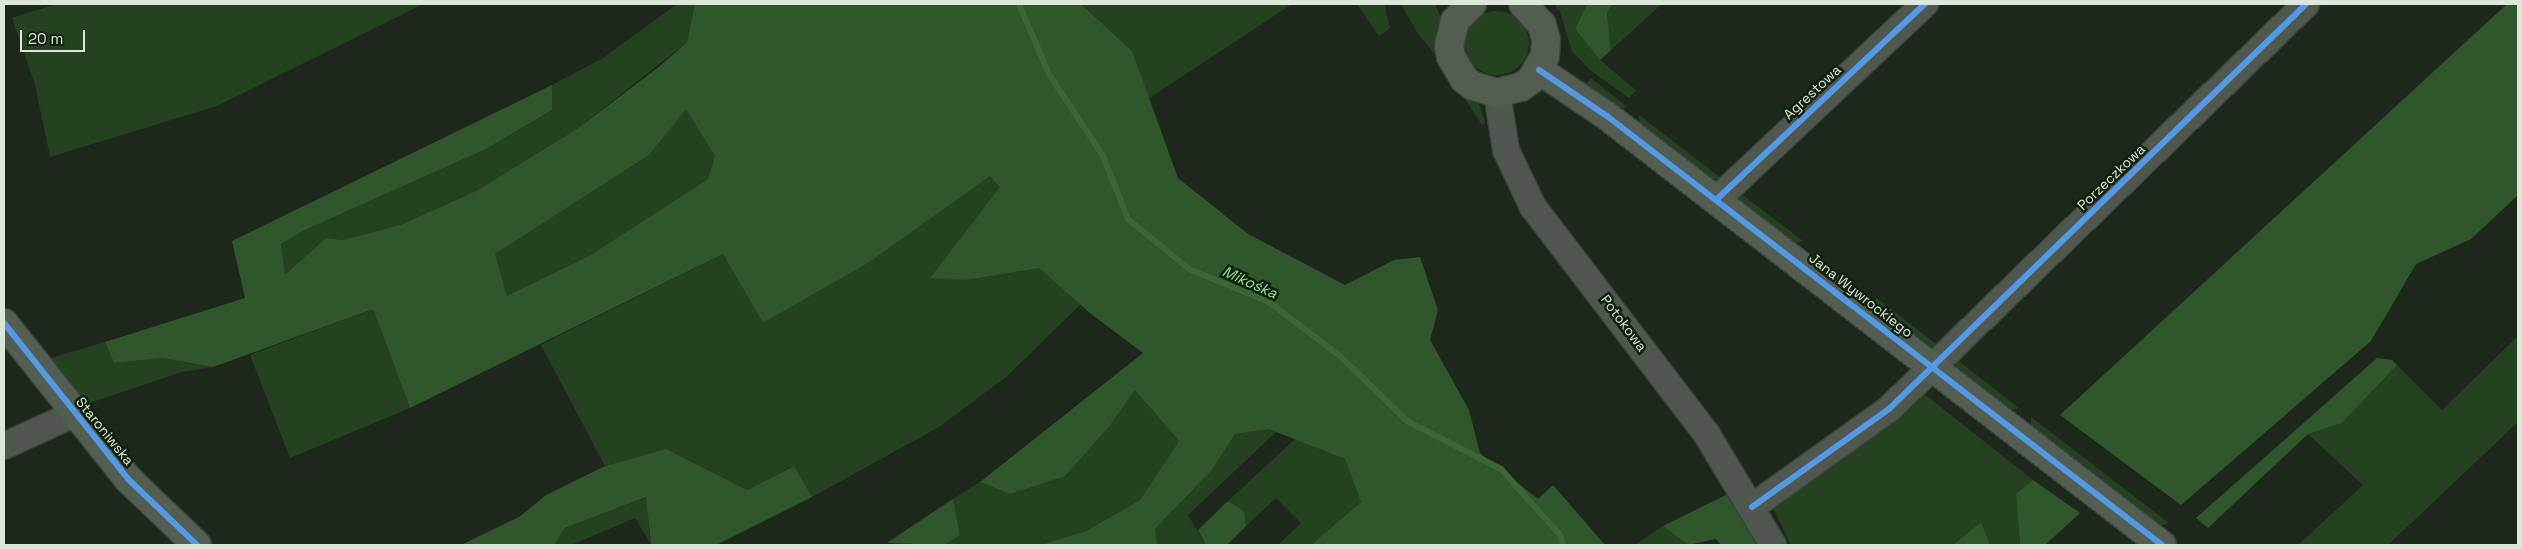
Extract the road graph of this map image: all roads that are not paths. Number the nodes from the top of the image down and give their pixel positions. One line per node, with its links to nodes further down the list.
1 (1524, 4): 5 (street)
2 (1925, 4): 7 (street, Agrestowa)
3 (2306, 4): 9 (street, Porzeczkowa)
4 (1463, 6): 6 (street)
5 (1539, 70): 6 (street); 7 (street, Jana Wywrockiego)
6 (1497, 93): 12 (street, Potokowa)
7 (1716, 200): 9 (street, Jana Wywrockiego)
8 (4, 323): 10 (street, Staroniwska)
9 (1933, 366): 12 (street, Porzeczkowa); 15 (street, Jana Wywrockiego)
10 (74, 414): 11 (street); 13 (street, Staroniwska)
11 (4, 446)
12 (1752, 507): 14 (street, Potokowa)
13 (197, 545)
14 (1773, 545)
15 (2162, 545)

